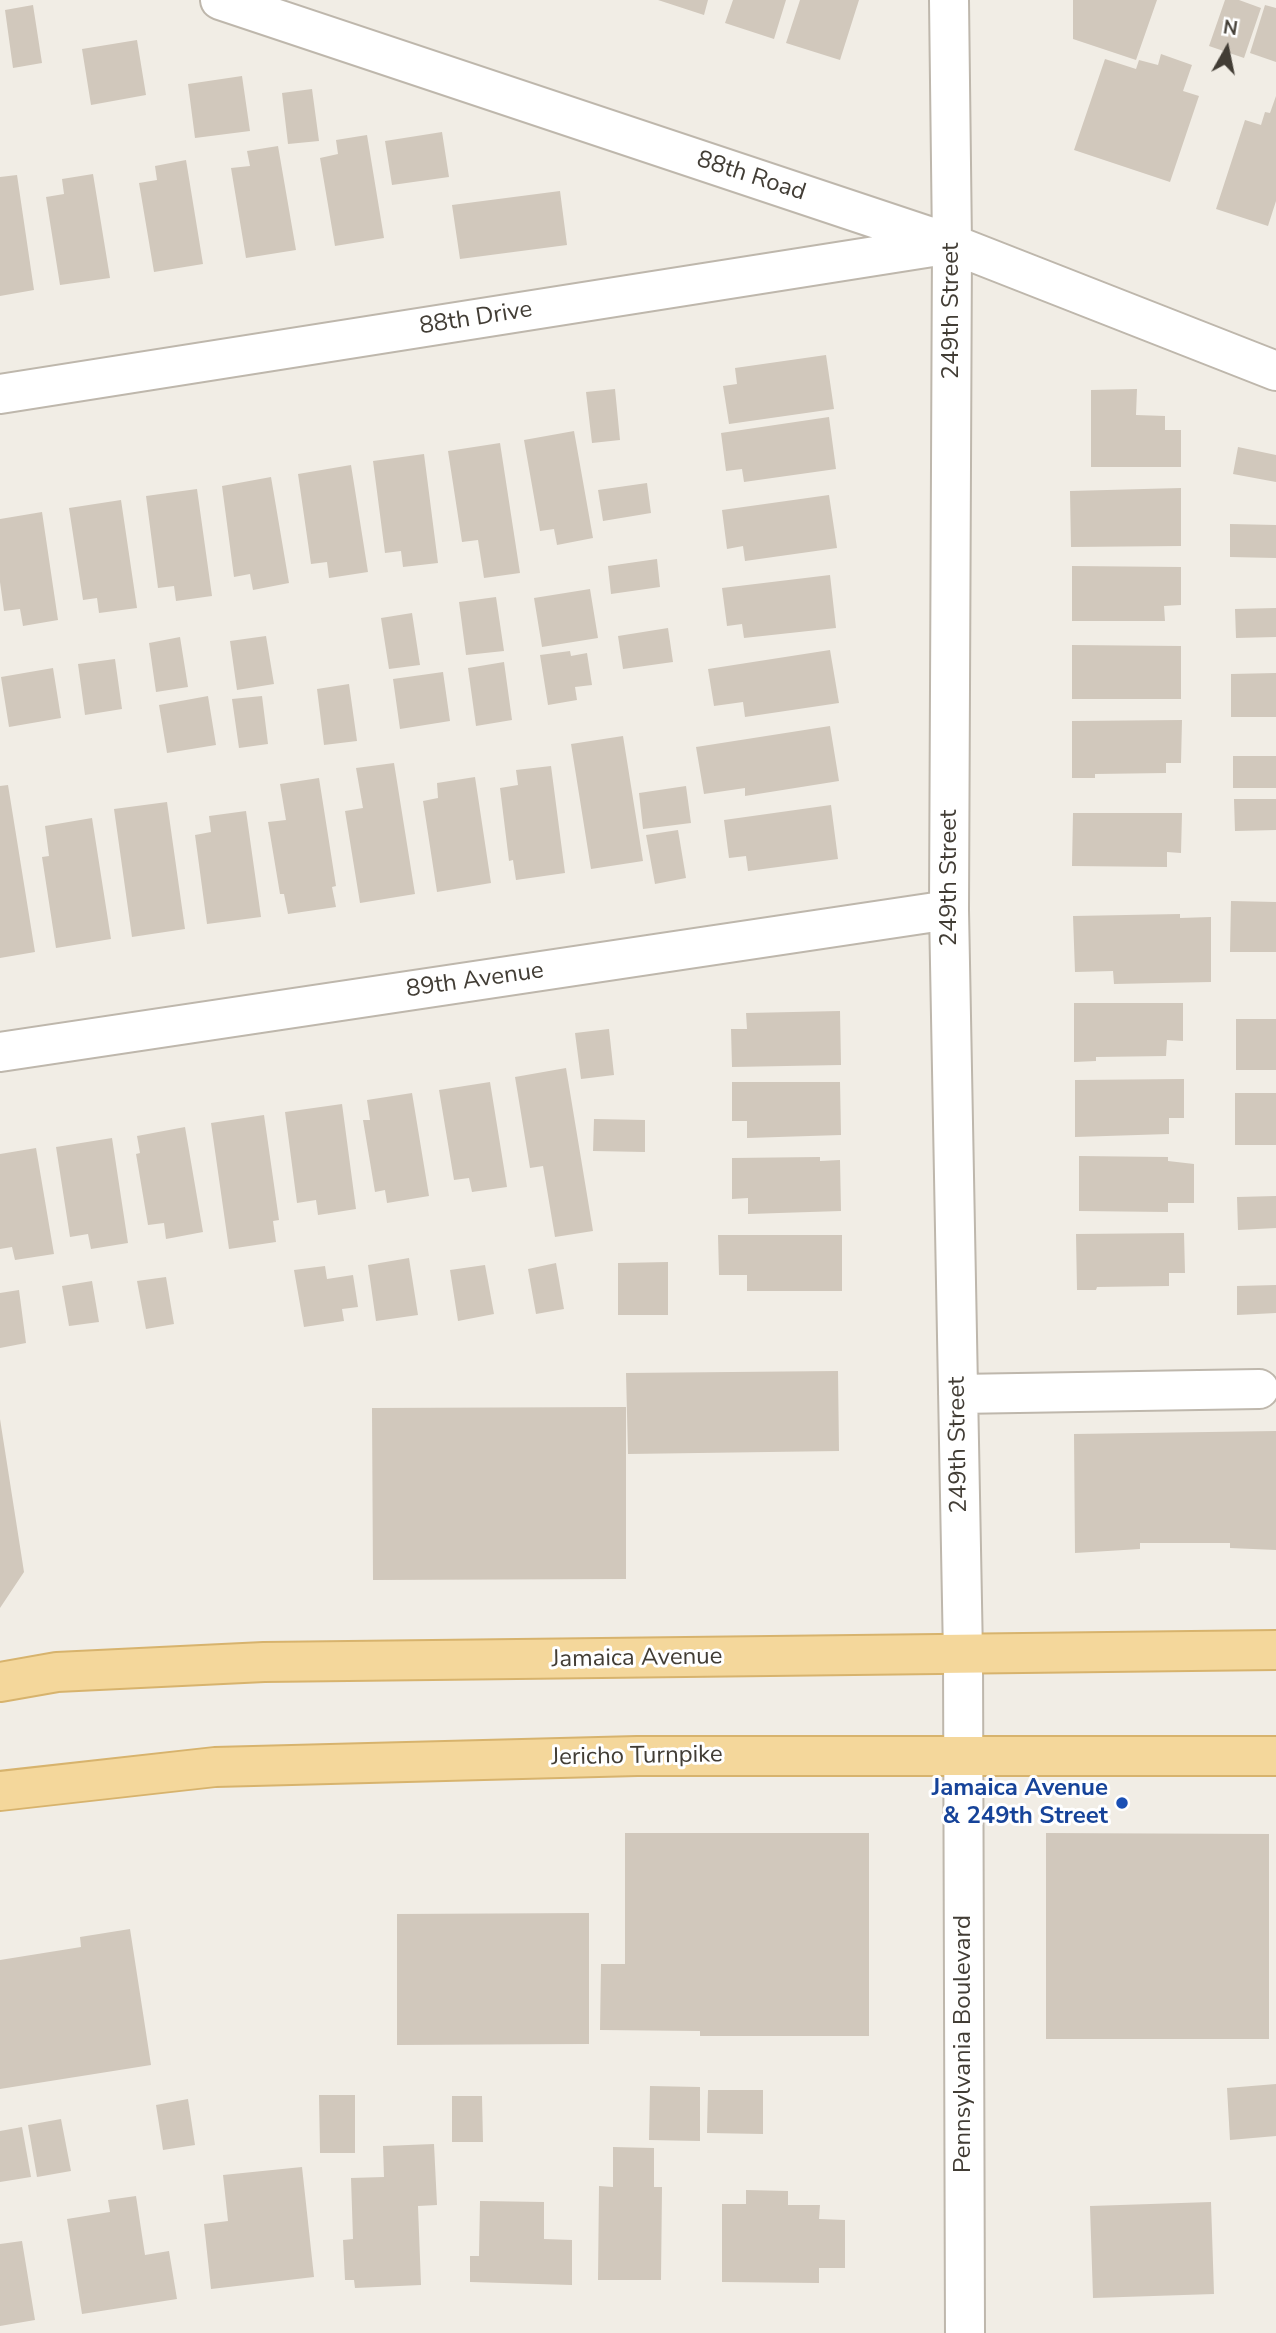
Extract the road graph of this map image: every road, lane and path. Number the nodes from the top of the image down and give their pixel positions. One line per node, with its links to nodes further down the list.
1 (220, 0): 3 (street, 88th Road)
2 (949, 0): 3 (street, 249th Street)
3 (952, 244): 4 (street, 88th Road); 5 (street, 88th Drive); 6 (street, 249th Street)
4 (1276, 371)
5 (0, 394)
6 (949, 910): 7 (street, 89th Avenue); 9 (street, 249th Street)
7 (0, 1052)
8 (1259, 1389): 9 (street)
9 (958, 1394): 11 (street, 249th Street)
10 (1276, 1650): 11 (main road, Jamaica Avenue)
11 (963, 1656): 12 (main road, Jamaica Avenue); 13 (street, 249th Street)
12 (0, 1682)
13 (964, 1756): 14 (main road, Jericho Turnpike); 15 (main road, Jericho Turnpike); 16 (street, Pennsylvania Boulevard)
14 (1276, 1756)
15 (0, 1791)
16 (965, 2333)

